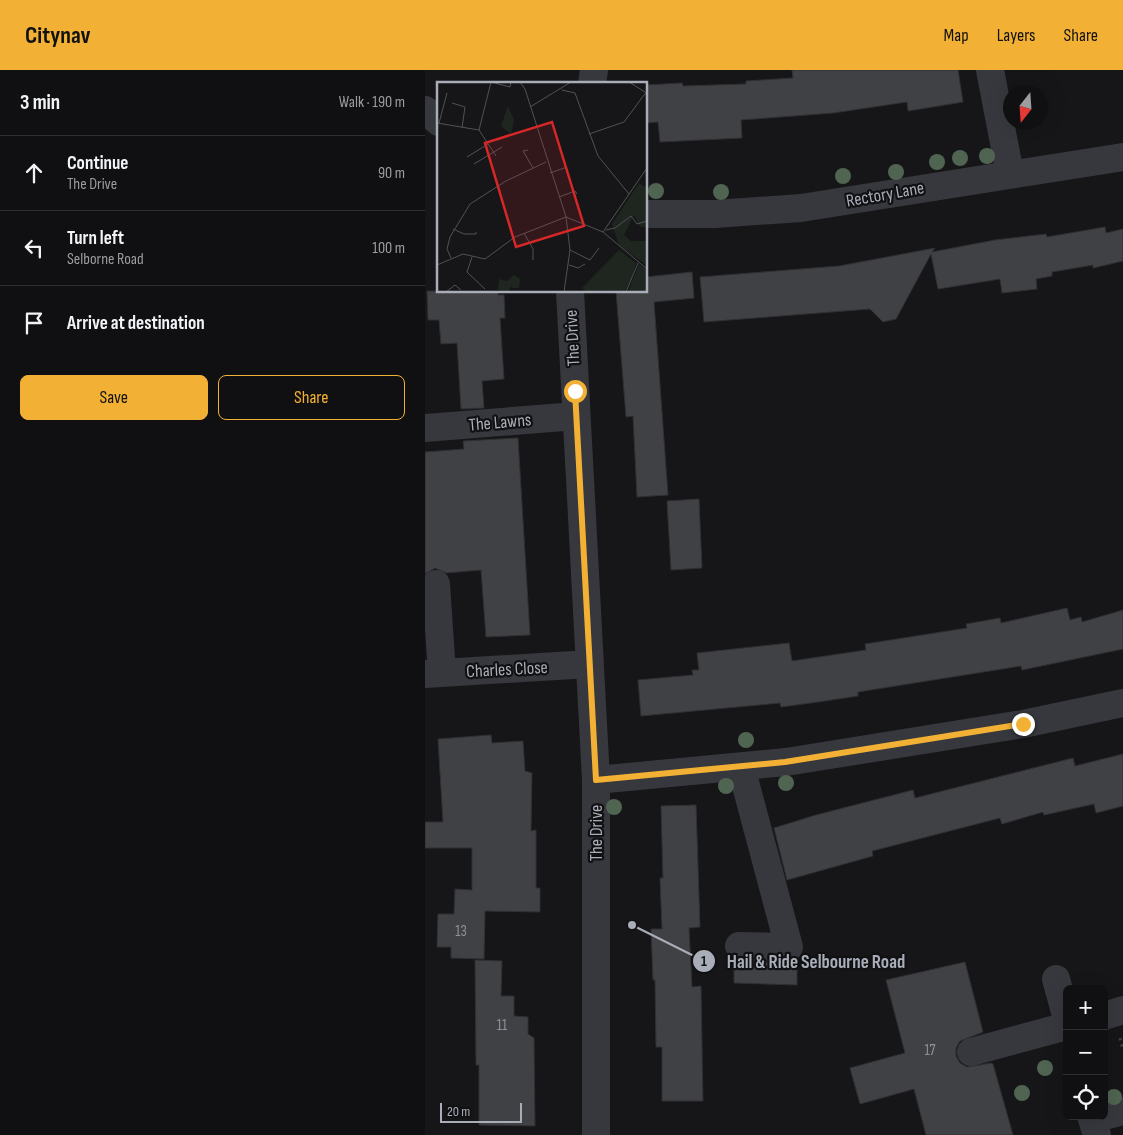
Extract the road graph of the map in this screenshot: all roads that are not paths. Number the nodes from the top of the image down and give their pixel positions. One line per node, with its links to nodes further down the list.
1 (990, 70): 5 (street)
2 (425, 110): 3 (street)
3 (437, 120)
4 (1123, 157): 5 (street, Rectory Lane)
5 (1010, 174): 6 (street, Rectory Lane)
6 (647, 214)
7 (570, 292): 8 (street, The Drive)
8 (576, 416): 9 (street, The Lawns); 11 (street, The Drive)
9 (425, 428)
10 (436, 584): 12 (street)
11 (590, 664): 12 (street, Charles Close); 15 (street, The Drive)
12 (434, 674)
13 (1123, 703): 14 (street)
14 (741, 767): 15 (street); 16 (street)
15 (596, 780): 25 (street, The Drive)
16 (739, 946)
17 (1056, 979): 18 (street)
18 (1063, 1004)
19 (1123, 1010): 20 (street)
20 (1108, 1015)
21 (1063, 1027): 22 (street)
22 (971, 1052)
23 (1123, 1111): 24 (street)
24 (1098, 1121)
25 (596, 1135)

